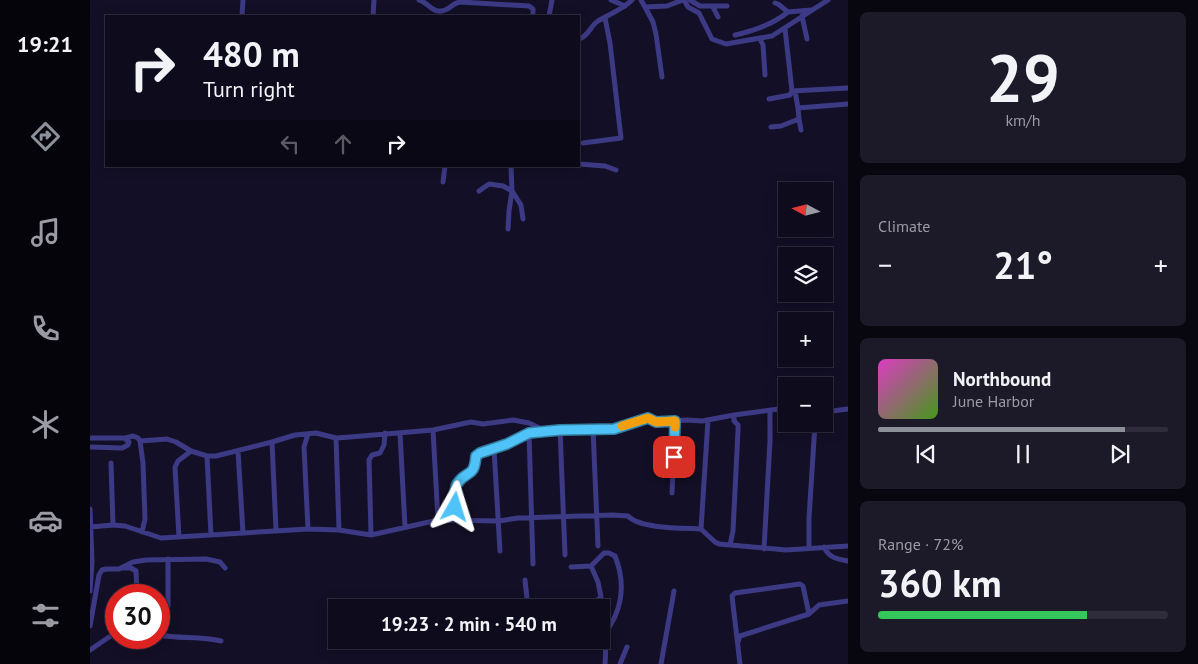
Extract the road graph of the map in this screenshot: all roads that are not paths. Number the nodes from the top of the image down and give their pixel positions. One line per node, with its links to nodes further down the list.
1 (243, 0): 18 (street)
2 (374, 0): 19 (street)
3 (419, 0): 20 (street)
4 (552, 0): 21 (street)
5 (611, 0): 12 (street)
6 (632, 0): 12 (street)
7 (641, 0): 14 (street)
8 (684, 0): 14 (street); 27 (street)
9 (690, 0): 15 (street)
10 (828, 0): 16 (street)
11 (775, 3): 17 (street)
12 (626, 6): 24 (street)
13 (728, 6): 15 (street)
14 (645, 7): 31 (street)
15 (713, 7): 23 (street)
16 (812, 10): 17 (street); 22 (street)
17 (788, 12): 26 (street)
18 (242, 15)
19 (373, 15)
20 (533, 15)
21 (549, 15)
22 (802, 16): 25 (street); 28 (street)
23 (718, 17)
24 (605, 18): 29 (street); 40 (street)
25 (785, 29): 27 (street); 33 (street)
26 (735, 35)
27 (760, 39): 30 (street)
28 (807, 39)
29 (580, 40)
30 (765, 75)
31 (662, 78)
32 (848, 88): 33 (street)
33 (794, 91): 34 (street); 36 (street)
34 (769, 99)
35 (848, 104): 36 (street)
36 (798, 108): 37 (street)
37 (799, 119): 38 (street); 39 (street)
38 (771, 127)
39 (801, 130)
40 (583, 143)
41 (580, 164): 44 (street)
42 (445, 167): 45 (street)
43 (511, 167): 47 (street)
44 (616, 170)
45 (442, 182)
46 (479, 190): 47 (street)
47 (512, 192): 48 (street); 49 (street)
48 (523, 219)
49 (508, 229)
50 (778, 408): 52 (street)
51 (848, 409): 53 (street)
52 (770, 410): 54 (street); 104 (street)
53 (833, 411)
54 (734, 415): 55 (street); 92 (street)
55 (708, 420): 56 (street); 89 (street)
56 (675, 421): 57 (street); 77 (street)
57 (592, 429): 59 (street); 79 (street)
58 (434, 430): 60 (street); 62 (street); 82 (street)
59 (560, 430): 60 (street); 80 (street)
60 (546, 431): 63 (street)
61 (814, 432): 103 (street)
62 (400, 433): 65 (street); 87 (street)
63 (529, 433): 72 (street); 81 (street)
64 (308, 434): 68 (street); 70 (street); 88 (street)
65 (385, 434): 68 (street); 95 (street)
66 (90, 438): 67 (street)
67 (126, 438): 69 (street); 71 (street)
68 (336, 438): 91 (street)
69 (140, 441): 73 (street); 93 (street)
70 (272, 442): 74 (street); 90 (street)
71 (90, 448)
72 (494, 449): 83 (street); 84 (street)
73 (191, 451): 75 (street); 97 (street)
74 (238, 451): 75 (street); 94 (street)
75 (207, 456): 96 (street)
76 (111, 464): 85 (street)
77 (672, 493)
78 (90, 509): 86 (street)
79 (596, 516): 80 (street); 89 (street); 100 (street)
80 (563, 517): 81 (street); 106 (street)
81 (531, 518): 84 (street); 109 (street)
82 (438, 520): 83 (street); 87 (street)
83 (465, 520): 84 (street)
84 (499, 521): 105 (street)
85 (113, 524): 86 (street); 93 (street)
86 (91, 527): 117 (street)
87 (405, 528): 95 (street)
88 (308, 529): 90 (street); 91 (street)
89 (700, 529): 98 (street)
90 (276, 530): 94 (street)
91 (340, 530): 95 (street)
92 (734, 531): 98 (street); 99 (street)
93 (142, 532): 97 (street)
94 (243, 533): 96 (street)
95 (371, 535)
96 (211, 536): 97 (street)
97 (180, 537)
98 (730, 545): 99 (street)
99 (741, 545): 104 (street)
100 (598, 546)
101 (848, 546): 102 (street)
102 (824, 547): 103 (street); 108 (street)
103 (810, 548): 104 (street)
104 (764, 549)
105 (500, 551)
106 (565, 555)
107 (168, 559): 112 (street); 113 (street); 116 (street)
108 (848, 561)
109 (533, 564)
110 (571, 566): 111 (street)
111 (591, 566): 120 (street); 124 (street)
112 (123, 568): 115 (street); 123 (street)
113 (226, 568)
114 (526, 580): 119 (street)
115 (136, 584)
116 (168, 584)
117 (90, 591)
118 (674, 591): 134 (street)
119 (527, 599)
120 (599, 599)
121 (848, 601): 122 (street)
122 (809, 614): 131 (street); 131 (street)
123 (90, 626)
124 (610, 626)
125 (170, 637): 127 (street)
126 (105, 639): 129 (street)
127 (221, 641)
128 (627, 647): 133 (street)
129 (90, 649)
130 (606, 649): 132 (street)
131 (738, 653): 135 (street)
132 (605, 664)
133 (620, 664)
134 (661, 664)
135 (740, 664)

